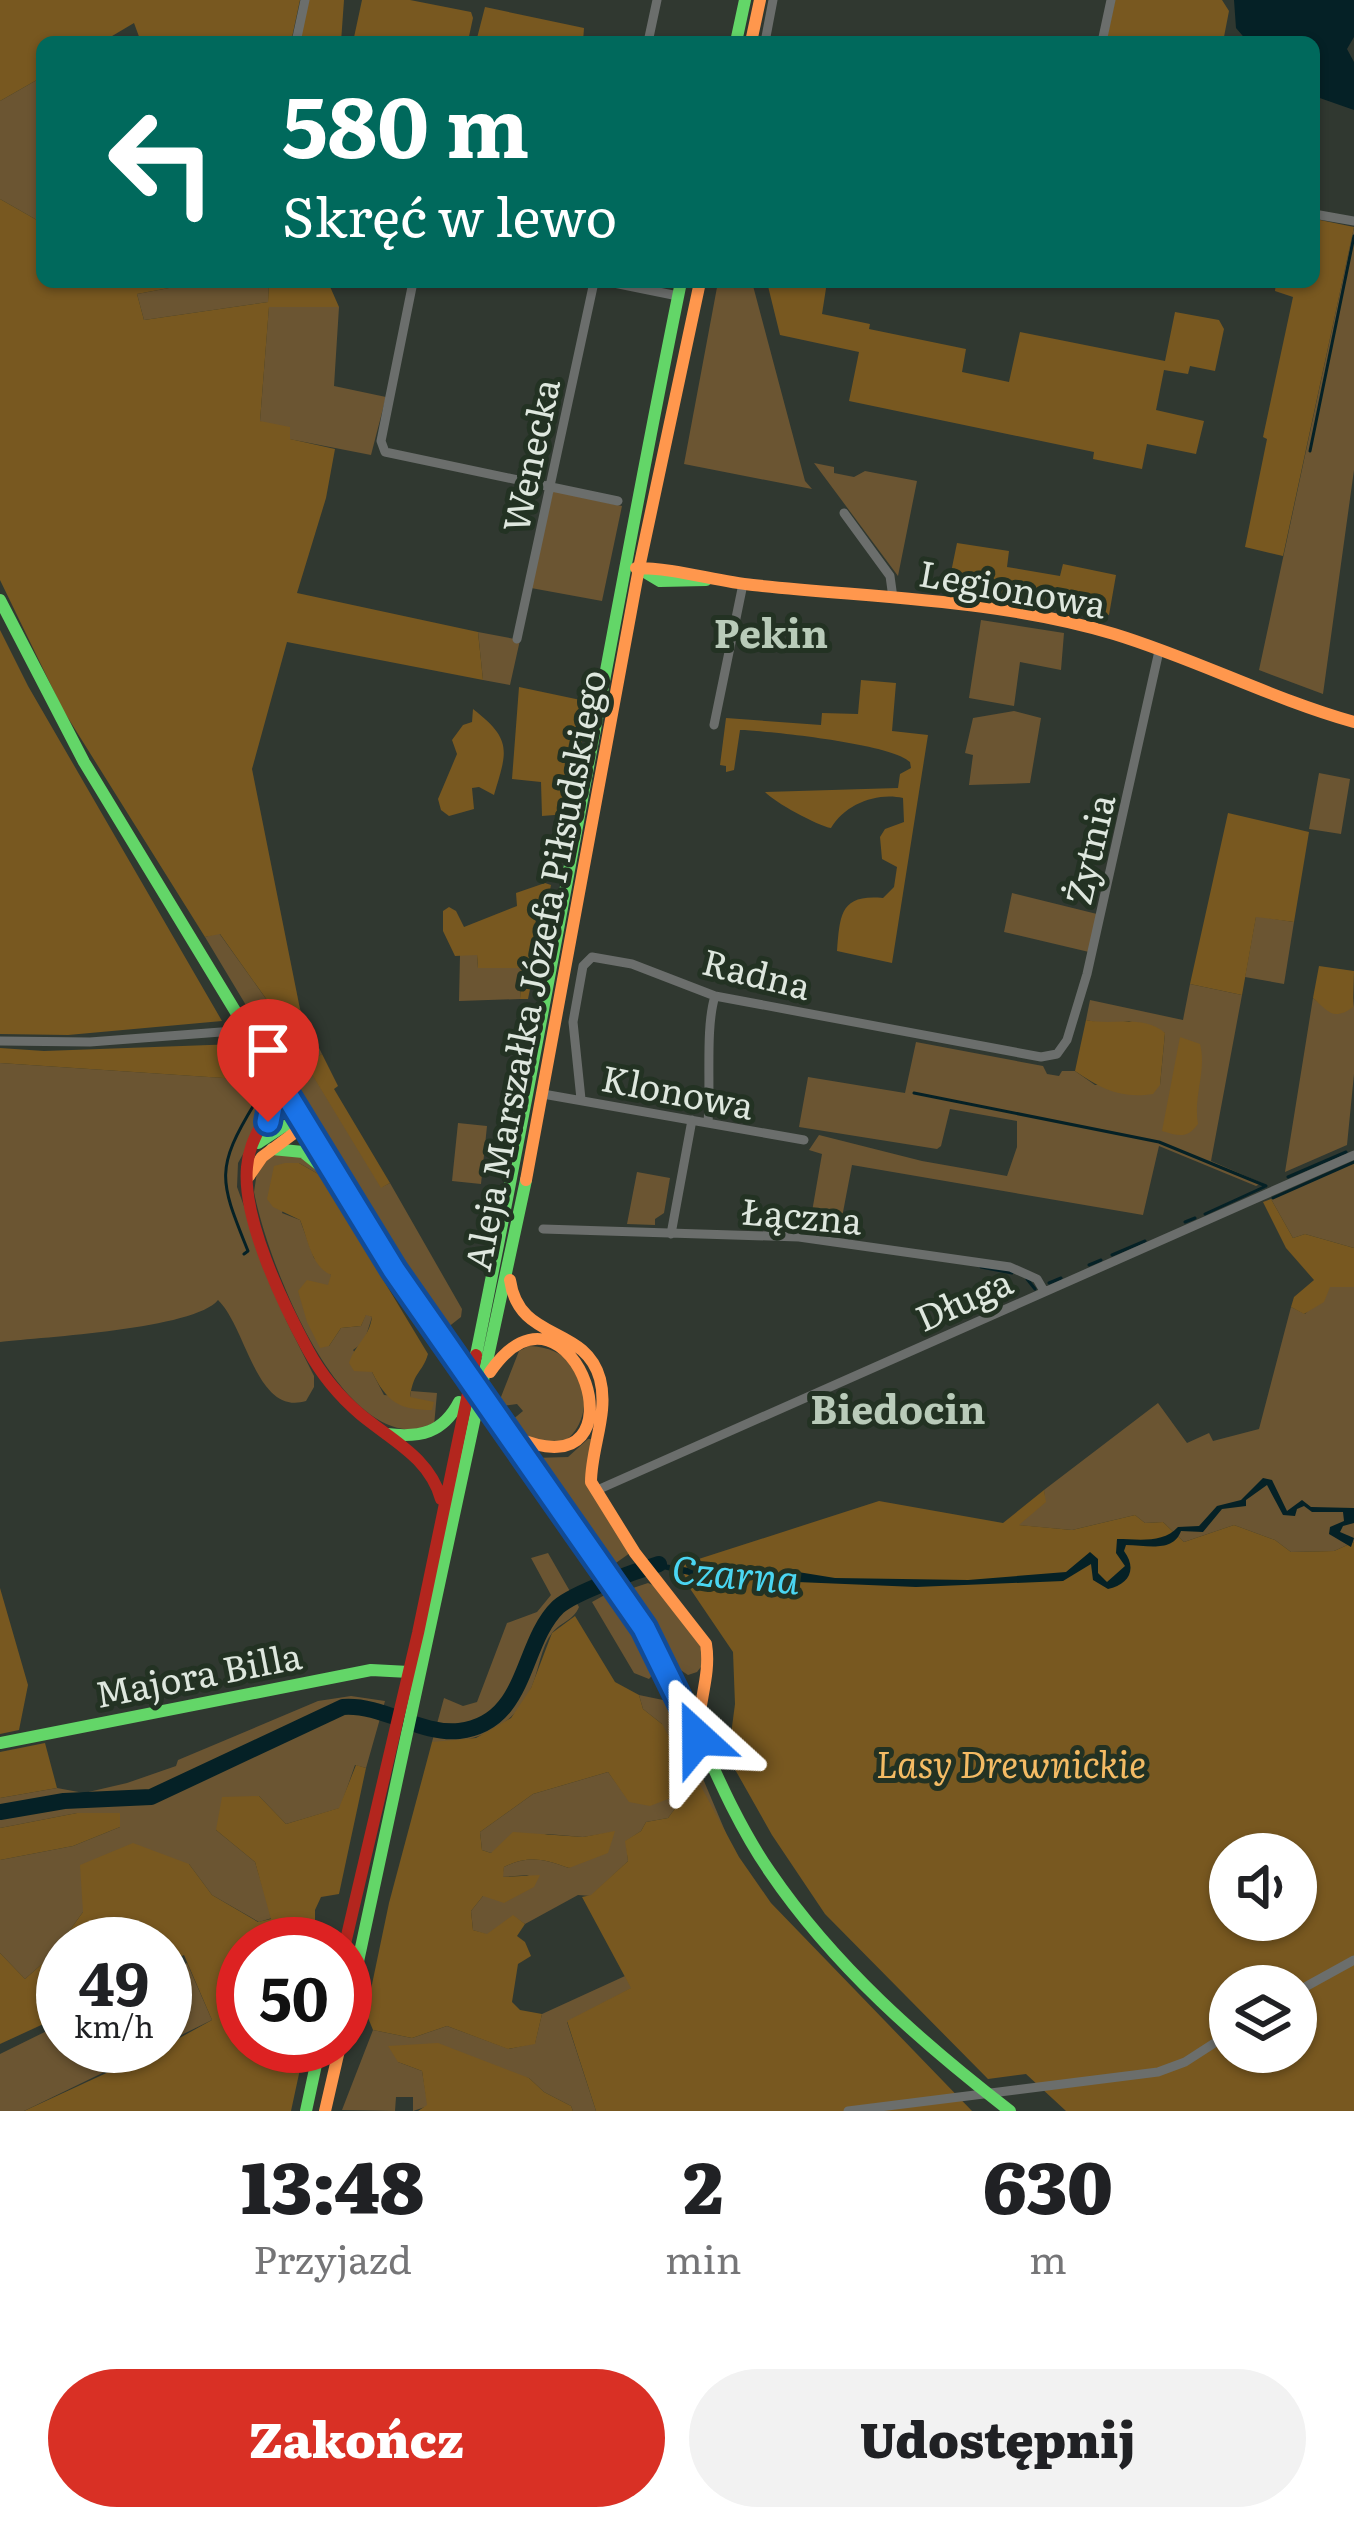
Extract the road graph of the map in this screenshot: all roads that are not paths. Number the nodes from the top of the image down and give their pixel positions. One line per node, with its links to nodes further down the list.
1 (305, 0): 7 (street)
2 (657, 0): 8 (street)
3 (745, 0): 9 (main road)
4 (760, 0): 10 (main road)
5 (773, 0): 11 (street)
6 (1111, 0): 12 (street)
7 (297, 36)
8 (649, 36)
9 (737, 36)
10 (752, 36)
11 (766, 36)
12 (1103, 36)
13 (1320, 215): 14 (street)
14 (1354, 221)
15 (412, 288): 19 (street)
16 (593, 288): 19 (street, Wenecka)
17 (699, 288): 23 (main road, Aleja Marszałka Józefa Piłsudskiego)
18 (679, 289): 22 (main road, Aleja Marszałka Józefa Piłsudskiego)
19 (550, 487): 20 (street); 27 (street, Wenecka)
20 (618, 501)
21 (844, 513): 25 (street)
22 (623, 566): 23 (main road, Legionowa); 51 (main road, Aleja Marszałka Józefa Piłsudskiego)
23 (639, 568): 24 (main road, Legionowa); 36 (main road, Aleja Marszałka Józefa Piłsudskiego)
24 (743, 584): 25 (main road, Legionowa); 30 (street)
25 (893, 598): 28 (main road, Legionowa)
26 (0, 600): 32 (main road)
27 (517, 639)
28 (1159, 651): 29 (main road, Legionowa); 35 (street, Żytnia)
29 (1354, 722)
30 (714, 725)
31 (715, 996): 35 (street, Radna); 37 (street, Radna); 39 (street)
32 (247, 1030): 33 (street); 34 (main road)
33 (0, 1041)
34 (260, 1051): 40 (main road); 42 (main road)
35 (1057, 1054)
36 (543, 1094): 37 (street, Klonowa); 49 (main road, Aleja Marszałka Józefa Piłsudskiego)
37 (580, 1100): 38 (street, Klonowa)
38 (692, 1120): 39 (street, Klonowa); 48 (street)
39 (708, 1123): 41 (street, Klonowa)
40 (305, 1126): 42 (main road); 43 (main road); 46 (main road)
41 (804, 1140)
42 (255, 1145): 45 (main road)
43 (272, 1149): 45 (main road); 46 (main road)
44 (1354, 1155): 50 (street, Długa)
45 (247, 1182): 54 (main road)
46 (343, 1187): 53 (main road, bridge)
47 (543, 1228): 48 (street, Łączna)
48 (671, 1234): 50 (street, Łączna)
49 (511, 1255): 52 (main road, Aleja Marszałka Józefa Piłsudskiego); 55 (main road)
50 (1045, 1291): 55 (street, Długa)
51 (474, 1362): 54 (main road); 56 (main road, Aleja Marszałka Józefa Piłsudskiego)
52 (485, 1384): 53 (main road); 60 (main road, Aleja Marszałka Józefa Piłsudskiego)
53 (506, 1432): 59 (main road)
54 (386, 1433): 56 (main road)
55 (595, 1492): 57 (main road)
56 (442, 1512): 58 (main road, Aleja Marszałka Józefa Piłsudskiego)
57 (707, 1671): 59 (main road); 62 (main road)
58 (409, 1672): 60 (main road, Aleja Marszałka Józefa Piłsudskiego); 63 (main road, Majora Billa)
59 (673, 1682): 62 (main road)
60 (408, 1706): 61 (main road, Aleja Marszałka Józefa Piłsudskiego)
61 (401, 1738): 64 (main road); 65 (main road)
62 (698, 1738): 71 (main road)
63 (0, 1743)
64 (345, 1917)
65 (366, 1917)
66 (1354, 1960): 67 (street)
67 (1317, 1980)
68 (1209, 2047): 71 (street)
69 (314, 2073): 72 (main road)
70 (334, 2073): 73 (main road)
71 (985, 2092): 74 (street); 75 (main road)
72 (306, 2111)
73 (325, 2111)
74 (848, 2111)
75 (1010, 2111)

